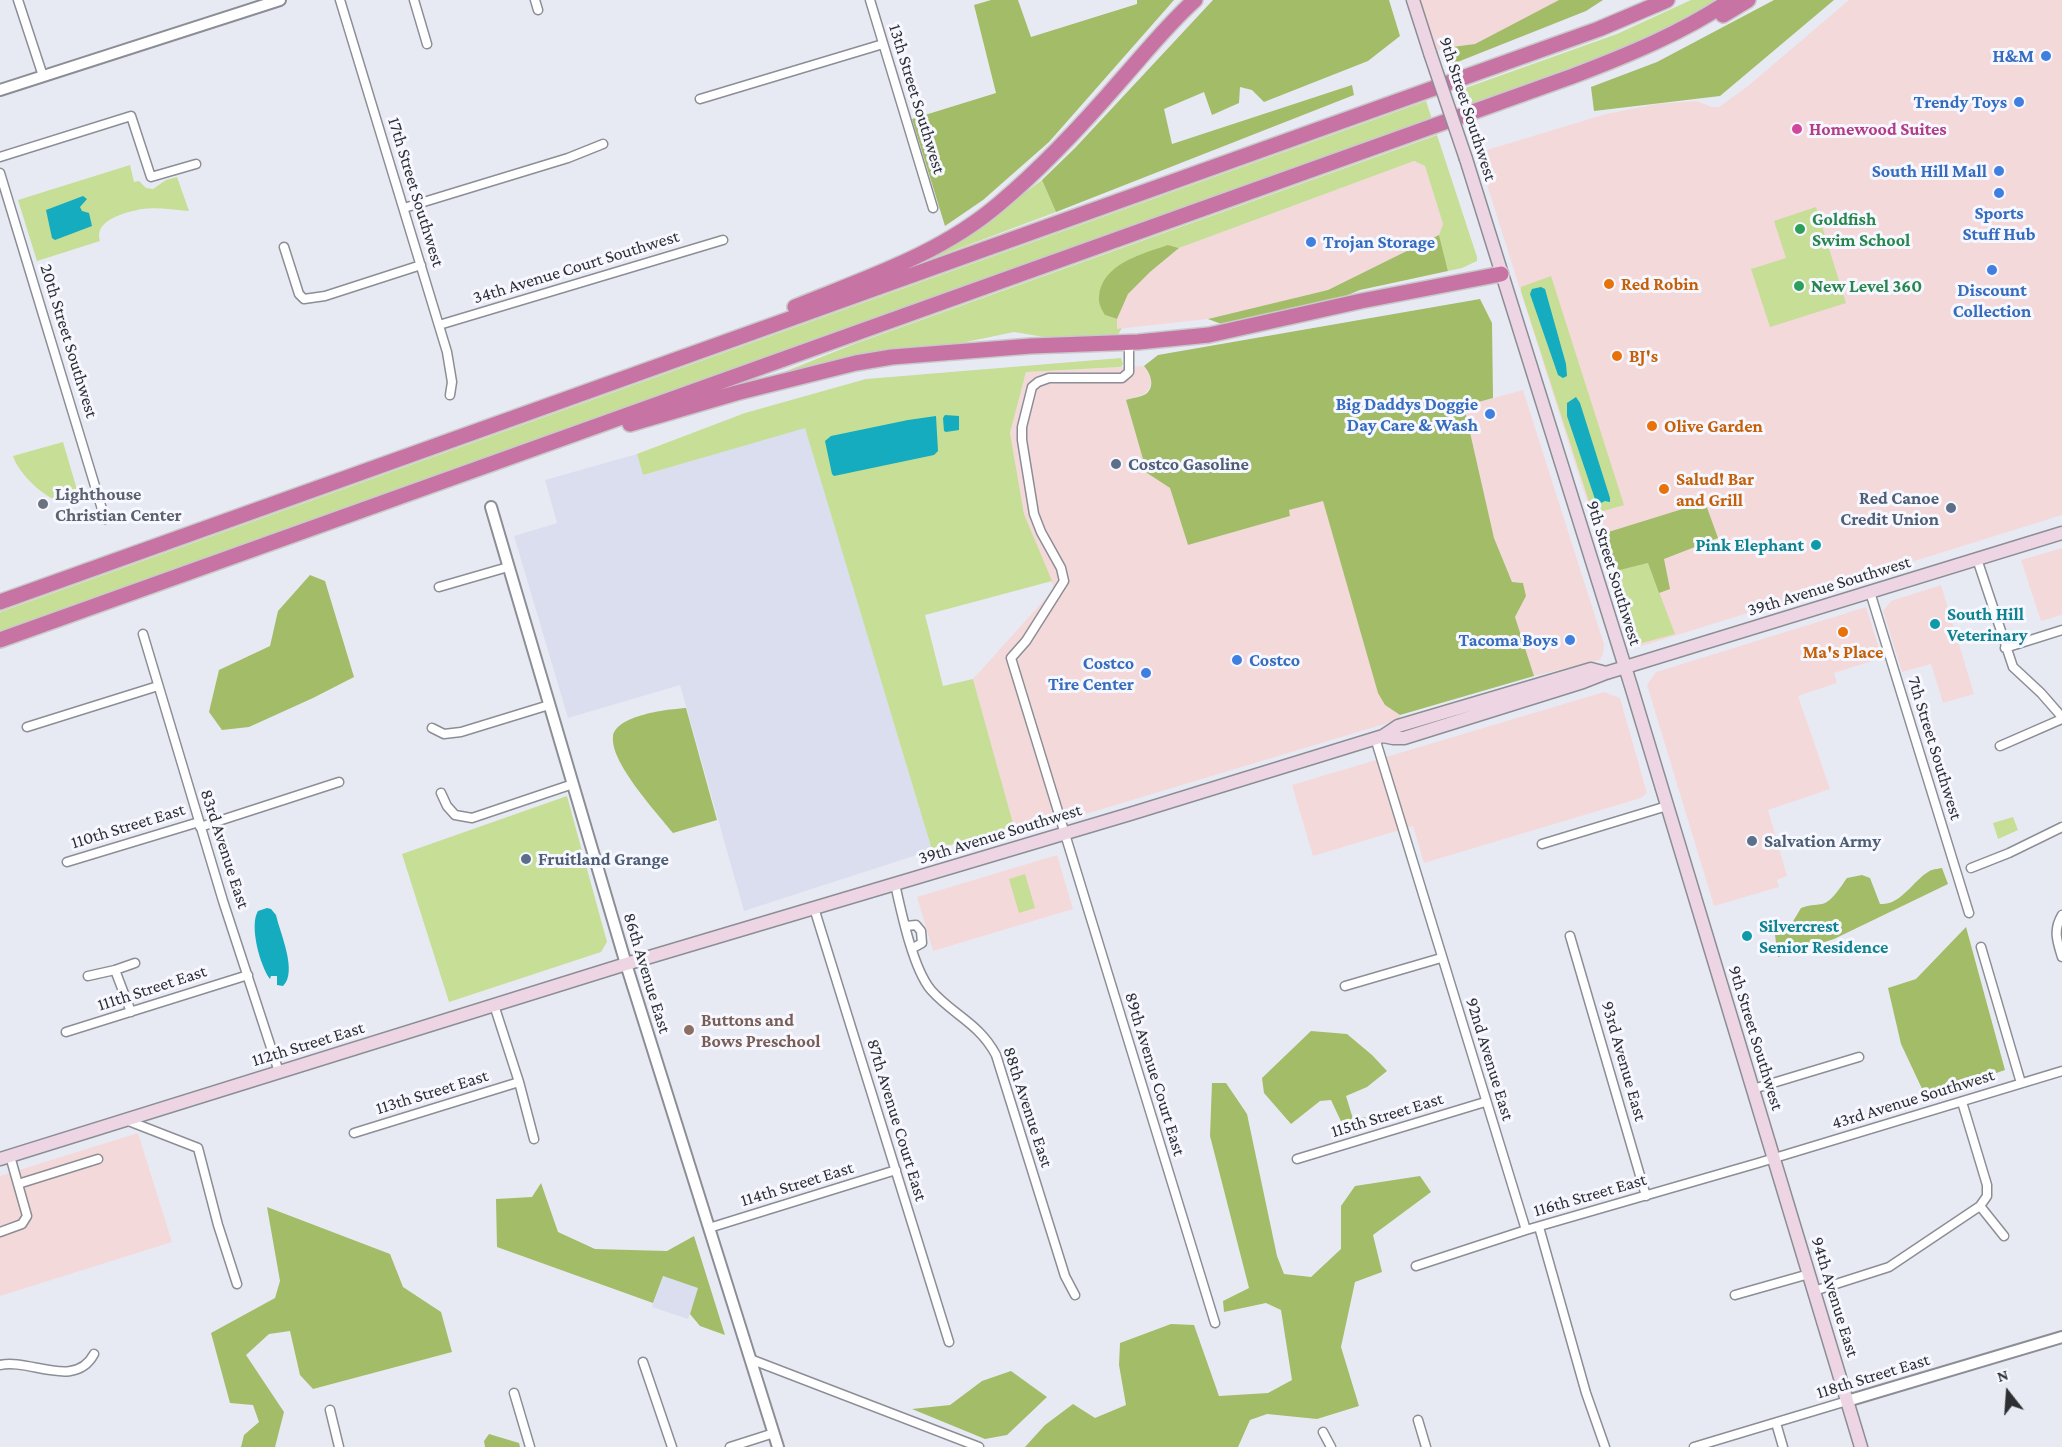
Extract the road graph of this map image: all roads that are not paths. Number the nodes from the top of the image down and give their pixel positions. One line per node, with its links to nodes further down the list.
1 (18, 0): 16 (street)
2 (280, 0): 16 (street)
3 (340, 0): 23 (street, 17th Street Southwest)
4 (414, 0): 13 (street)
5 (535, 0): 12 (street)
6 (870, 0): 14 (street, 13th Street Southwest)
7 (1195, 0): 31 (highway)
8 (1413, 0): 28 (main road, 9th Street Southwest, bridge)
9 (1667, 0): 31 (highway)
10 (1731, 0): 15 (highway)
11 (1748, 0): 15 (highway)
12 (538, 10)
13 (427, 44)
14 (883, 44): 18 (street); 24 (street, 13th Street Southwest)
15 (1621, 58): 33 (highway)
16 (42, 76): 17 (street)
17 (0, 90)
18 (700, 99)
19 (603, 144): 23 (street)
20 (0, 157): 21 (street)
21 (196, 164)
22 (0, 173): 35 (street, 20th Street Southwest)
23 (404, 208): 27 (street, 17th Street Southwest)
24 (933, 208)
25 (723, 240): 29 (street, 34th Avenue Court Southwest)
26 (284, 247): 27 (street)
27 (421, 265): 29 (street, 17th Street Southwest)
28 (1501, 274): 30 (highway); 46 (main road, 9th Street Southwest)
29 (439, 325): 32 (street, 17th Street Southwest)
30 (1128, 344): 33 (highway); 60 (street, 89th Avenue Court East)
31 (585, 392): 41 (highway)
32 (450, 395)
33 (460, 475): 44 (highway)
34 (491, 507): 38 (street, 86th Avenue East)
35 (105, 519)
36 (2062, 533): 37 (main road, 39th Avenue Southwest)
37 (1977, 559): 40 (main road, 39th Avenue Southwest); 45 (street)
38 (508, 567): 39 (street); 48 (street, 86th Avenue East)
39 (439, 587)
40 (1870, 592): 46 (main road, 39th Avenue Southwest); 66 (street, 7th Street Southwest)
41 (0, 602)
42 (2062, 630): 45 (street)
43 (143, 634): 47 (street, 83rd Avenue East)
44 (0, 640)
45 (2005, 648): 49 (street)
46 (1625, 667): 52 (main road, 39th Avenue Southwest); 57 (main road, 9th Street Southwest)
47 (159, 686): 50 (street); 58 (street, 83rd Avenue East)
48 (549, 705): 51 (street); 55 (street, 86th Avenue East)
49 (2062, 718): 53 (street)
50 (27, 727)
51 (432, 728)
52 (1379, 737): 60 (main road, 39th Avenue Southwest); 72 (street, 92nd Avenue East)
53 (2000, 746)
54 (339, 782): 58 (street, 110th Street East)
55 (573, 784): 56 (street); 75 (street, 86th Avenue East)
56 (441, 793)
57 (1667, 806): 61 (street); 88 (main road, 9th Street Southwest)
58 (199, 824): 62 (street, 110th Street East); 77 (street, 83rd Avenue East)
59 (2062, 827): 63 (street)
60 (1064, 834): 64 (main road, 39th Avenue Southwest); 113 (street, 89th Avenue Court East)
61 (1542, 844)
62 (67, 862)
63 (1971, 868)
64 (895, 884): 65 (main road, 39th Avenue Southwest); 68 (street, 88th Avenue East)
65 (814, 908): 75 (main road, 39th Avenue Southwest); 98 (street, 87th Avenue Court East)
66 (1970, 913)
67 (2062, 915): 73 (street)
68 (906, 926): 71 (street, 88th Avenue East); 71 (street)
69 (1570, 936): 100 (street, 93rd Avenue East)
70 (1981, 947): 87 (street)
71 (913, 948): 111 (street, 88th Avenue East)
72 (1441, 957): 79 (street); 89 (street, 92nd Avenue East)
73 (2062, 957)
74 (135, 963): 76 (street)
75 (626, 964): 80 (main road, 112th Street East); 103 (street, 86th Avenue East)
76 (115, 970): 78 (street); 81 (street)
77 (248, 975): 81 (street, 111th Street East); 85 (street, 83rd Avenue East)
78 (88, 976)
79 (1345, 986)
80 (494, 1005): 85 (main road, 112th Street East); 86 (street)
81 (131, 1011): 82 (street, 111th Street East)
82 (66, 1032)
83 (1859, 1057): 88 (street)
84 (2062, 1071): 87 (street, 43rd Avenue Southwest)
85 (279, 1072): 91 (main road, 112th Street East)
86 (519, 1082): 92 (street, 113th Street East); 93 (street)
87 (2021, 1083): 90 (street, 43rd Avenue Southwest)
88 (1753, 1089): 95 (main road, 9th Street Southwest)
89 (1485, 1102): 97 (street, 115th Street East); 104 (street, 92nd Avenue East)
90 (1962, 1102): 95 (street, 43rd Avenue Southwest); 101 (street)
91 (126, 1120): 94 (main road, 112th Street East); 109 (street)
92 (354, 1133)
93 (534, 1139)
94 (5, 1158): 99 (street)
95 (1774, 1158): 100 (street, 116th Street East); 108 (main road, 94th Avenue East)
96 (98, 1159): 99 (street)
97 (1297, 1159)
98 (896, 1170): 103 (street, 114th Street East); 115 (street, 87th Avenue Court East)
99 (18, 1184): 105 (street)
100 (1646, 1196): 102 (street, 116th Street East)
101 (1980, 1206): 106 (street); 110 (street)
102 (1539, 1227): 104 (street, 116th Street East); 135 (street)
103 (709, 1228): 117 (street, 86th Avenue East)
104 (1526, 1230): 107 (street, 116th Street East)
105 (0, 1232)
106 (2004, 1236)
107 (1416, 1266)
108 (1809, 1274): 110 (main road, 94th Avenue East); 112 (street)
109 (237, 1284)
110 (1814, 1291): 121 (main road, 94th Avenue East)
111 (1074, 1295)
112 (1735, 1295)
113 (1215, 1323)
114 (2062, 1337): 121 (street, 118th Street East)
115 (949, 1342)
116 (94, 1354): 119 (street)
117 (750, 1359): 126 (street, 86th Avenue East); 132 (street)
118 (644, 1362): 129 (street)
119 (0, 1365)
120 (514, 1393): 128 (street)
121 (1847, 1401): 124 (street, 118th Street East); 138 (main road, 94th Avenue East)
122 (330, 1410): 127 (street)
123 (1418, 1420): 134 (street)
124 (1776, 1423): 136 (street, 118th Street East); 137 (street)
125 (1323, 1432): 133 (street)
126 (774, 1433): 130 (street); 131 (street, 86th Avenue East)
127 (339, 1447)
128 (530, 1447)
129 (672, 1447)
130 (730, 1447)
131 (778, 1447)
132 (979, 1447)
133 (1331, 1447)
134 (1426, 1447)
135 (1605, 1447)
136 (1694, 1447)
137 (1783, 1447)
138 (1861, 1447)

